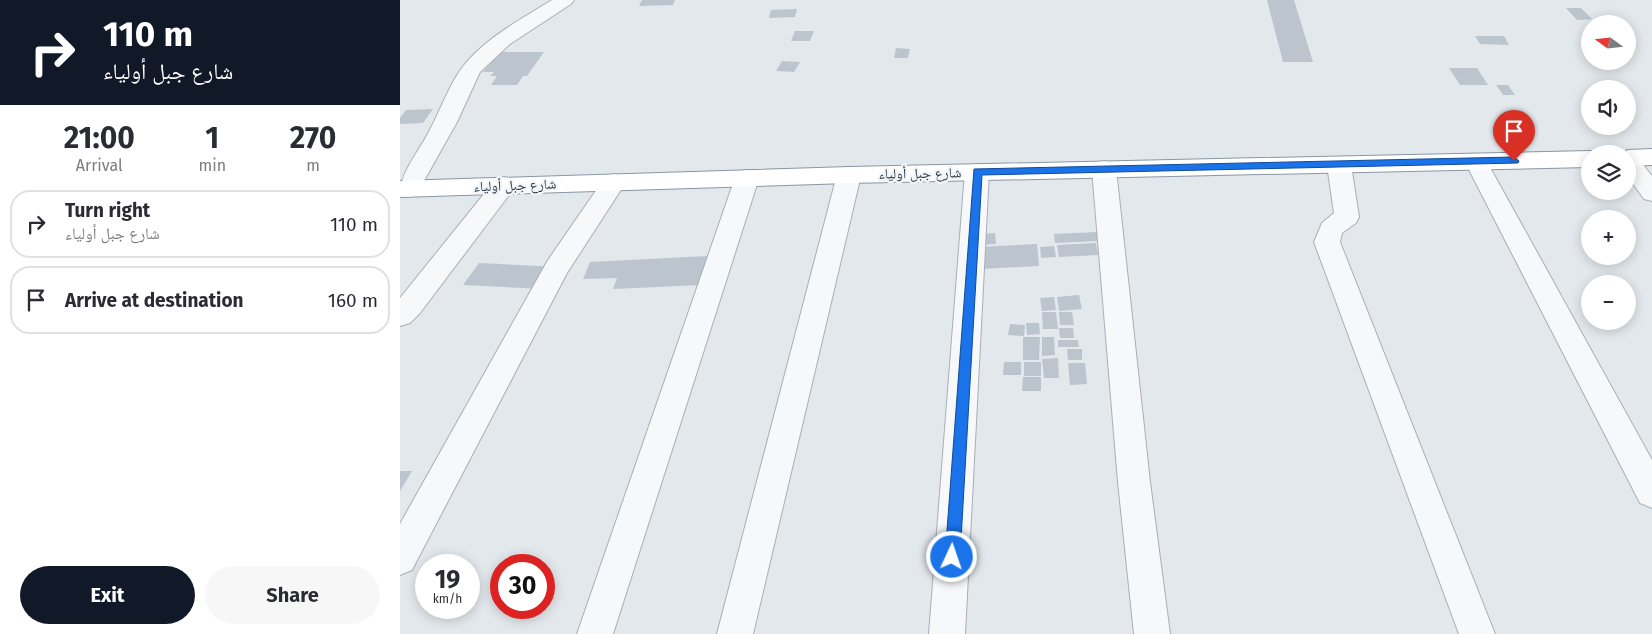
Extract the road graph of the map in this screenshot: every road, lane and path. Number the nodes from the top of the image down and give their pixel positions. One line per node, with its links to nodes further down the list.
1 (565, 0): 14 (street)
2 (1652, 157): 3 (highway)
3 (1636, 158)
4 (1581, 159): 5 (highway, شارع جبل أولياء)
5 (1476, 162): 6 (highway, شارع جبل أولياء); 17 (street)
6 (1338, 165): 7 (highway, شارع جبل أولياء); 23 (street)
7 (1104, 169): 9 (highway, شارع جبل أولياء); 22 (street)
8 (1636, 170): 15 (street)
9 (977, 172): 10 (highway, شارع جبل أولياء); 21 (street)
10 (849, 175): 11 (highway, شارع جبل أولياء); 20 (street)
11 (747, 178): 12 (highway, شارع جبل أولياء); 19 (street)
12 (614, 182): 13 (highway, شارع جبل أولياء); 18 (street)
13 (504, 185): 14 (highway, شارع جبل أولياء); 16 (street)
14 (404, 189)
15 (1652, 193)
16 (400, 315)
17 (1652, 492)
18 (400, 558)
19 (595, 634)
20 (736, 634)
21 (947, 634)
22 (1152, 634)
23 (1477, 634)

